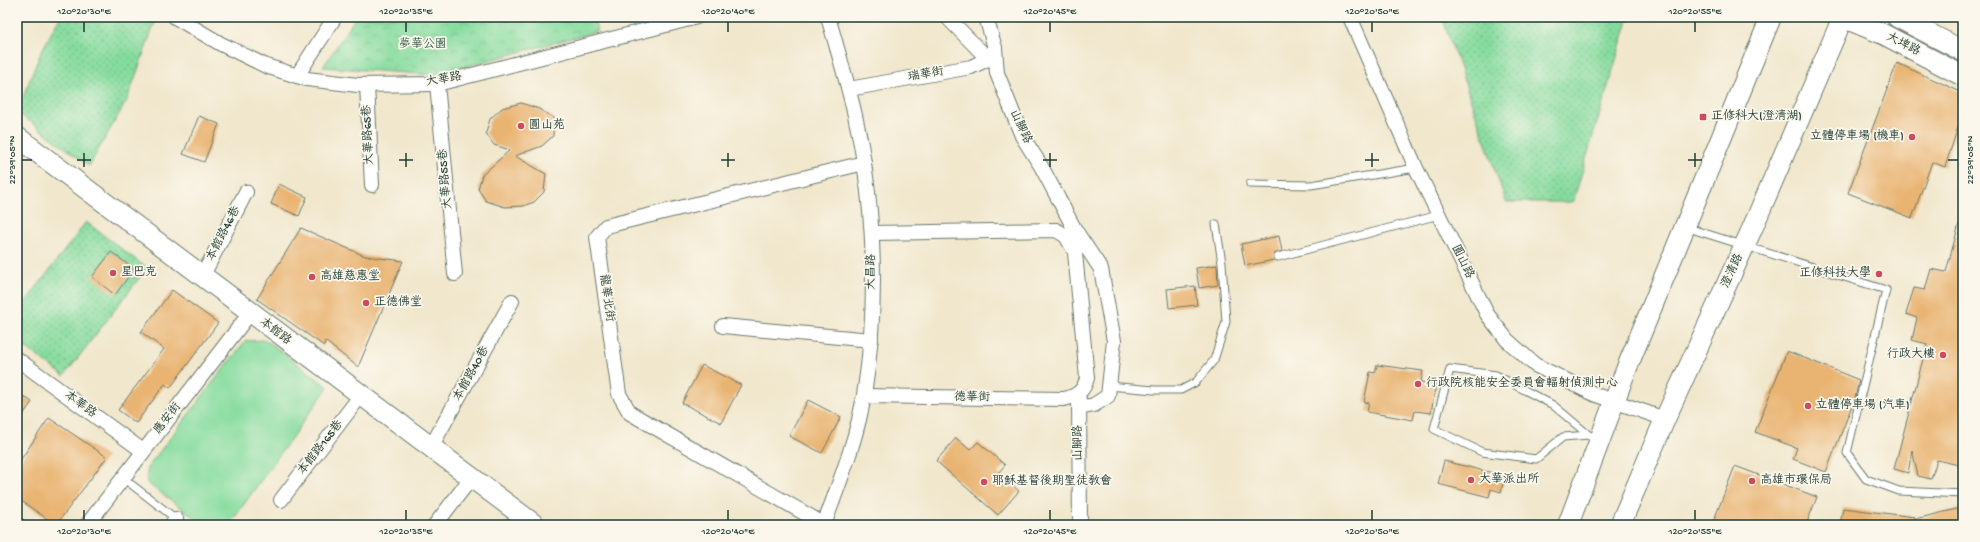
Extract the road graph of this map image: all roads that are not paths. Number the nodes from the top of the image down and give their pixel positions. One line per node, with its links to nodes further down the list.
1 (175, 17): 13 (street, 大華路)
2 (335, 17): 13 (street)
3 (697, 17): 15 (street, 大華路)
4 (828, 17): 17 (street, 大昌路)
5 (947, 17): 12 (street)
6 (986, 17): 12 (street, 山腳路)
7 (1350, 17): 20 (street, 圓山路)
8 (1771, 17): 26 (main road)
9 (1843, 17): 14 (main road, 大埤路); 29 (main road, 澄清路)
10 (1897, 17): 11 (main road, 大埤路)
11 (1963, 51)
12 (992, 53): 17 (street, 瑞華街); 27 (street, 山腳路)
13 (297, 76): 16 (street, 大華路)
14 (1963, 76)
15 (438, 84): 16 (street, 大華路); 32 (street, 大華路55巷)
16 (367, 85): 22 (street, 大華路65巷)
17 (849, 89): 19 (street, 大昌路)
18 (17, 137): 33 (main road, 本館路)
19 (864, 163): 28 (street, 大昌路); 57 (street, 龍華北街)
20 (1416, 168): 21 (lane); 24 (street, 圓山路)
21 (1250, 184)
22 (372, 185)
23 (246, 192): 33 (street, 本館路46巷)
24 (1439, 215): 31 (lane); 43 (street, 圓山路)
25 (1216, 224): 39 (lane)
26 (1685, 227): 29 (lane); 43 (main road)
27 (1075, 230): 30 (street); 39 (street, 山腳路)
28 (872, 233): 30 (street); 37 (street, 大昌路)
29 (1744, 246): 45 (main road, 澄清路); 51 (lane)
30 (1074, 253): 40 (street)
31 (1278, 257)
32 (455, 274)
33 (202, 277): 35 (main road, 本館路)
34 (512, 301): 47 (street, 本館路40巷)
35 (250, 313): 41 (main road, 本館路); 48 (street, 應安街)
36 (723, 326): 37 (street)
37 (871, 340): 42 (street, 大昌路)
38 (17, 359): 48 (street, 本華路)
39 (1109, 386): 44 (street, 山腳路)
40 (1078, 394): 42 (street, 德華街); 44 (street, 山腳路)
41 (361, 395): 47 (main road, 本館路); 52 (street, 本館路165巷)
42 (864, 396): 57 (street, 大昌路)
43 (1615, 401): 45 (street, 圓山路); 46 (main road)
44 (1079, 408): 58 (street, 山腳路)
45 (1665, 419): 60 (main road, 澄清路)
46 (1594, 439): 46 (lane); 59 (main road)
47 (431, 446): 49 (main road, 本館路)
48 (143, 451): 50 (street, 應安街)
49 (472, 477): 55 (street); 56 (main road, 本館路)
50 (123, 478): 53 (lane); 54 (street, 應安街)
51 (1963, 494)
52 (281, 500)
53 (177, 523)
54 (87, 525)
55 (435, 525)
56 (535, 525)
57 (824, 525)
58 (1080, 525)
59 (1568, 525)
60 (1620, 525)

